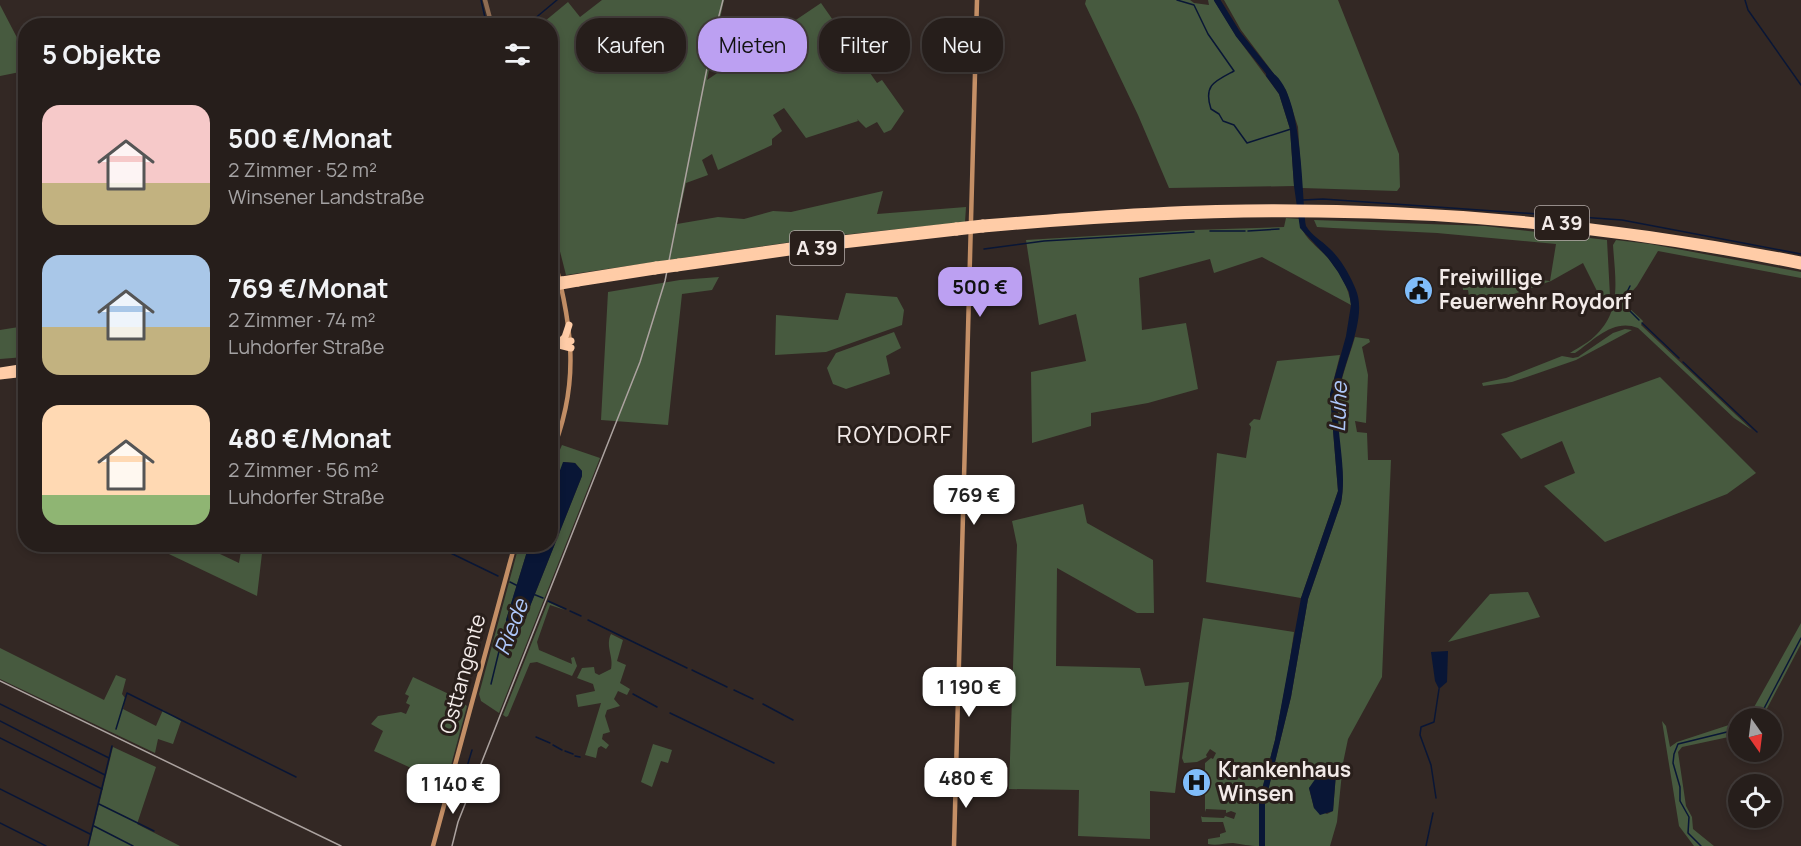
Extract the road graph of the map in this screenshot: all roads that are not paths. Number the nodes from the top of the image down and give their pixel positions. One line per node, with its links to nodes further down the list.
1 (485, 0): 3 (street)
2 (977, 0): 22 (main road)
3 (490, 18)
4 (1320, 211): 5 (highway, A 39); 6 (highway, A 39); 9 (highway, A 39, bridge)
5 (1801, 260)
6 (1801, 266)
7 (558, 273): 11 (main road)
8 (558, 281): 9 (highway, A 39, bridge)
9 (578, 281): 10 (highway, A 39, bridge)
10 (558, 286)
11 (569, 325): 12 (highway); 14 (main road)
12 (558, 342)
13 (558, 345): 14 (highway)
14 (571, 345): 19 (main road)
15 (18, 368): 16 (highway)
16 (0, 371)
17 (18, 374): 18 (highway)
18 (0, 376)
19 (558, 436)
20 (513, 552): 21 (main road, Osttangente)
21 (433, 846)
22 (954, 846)

